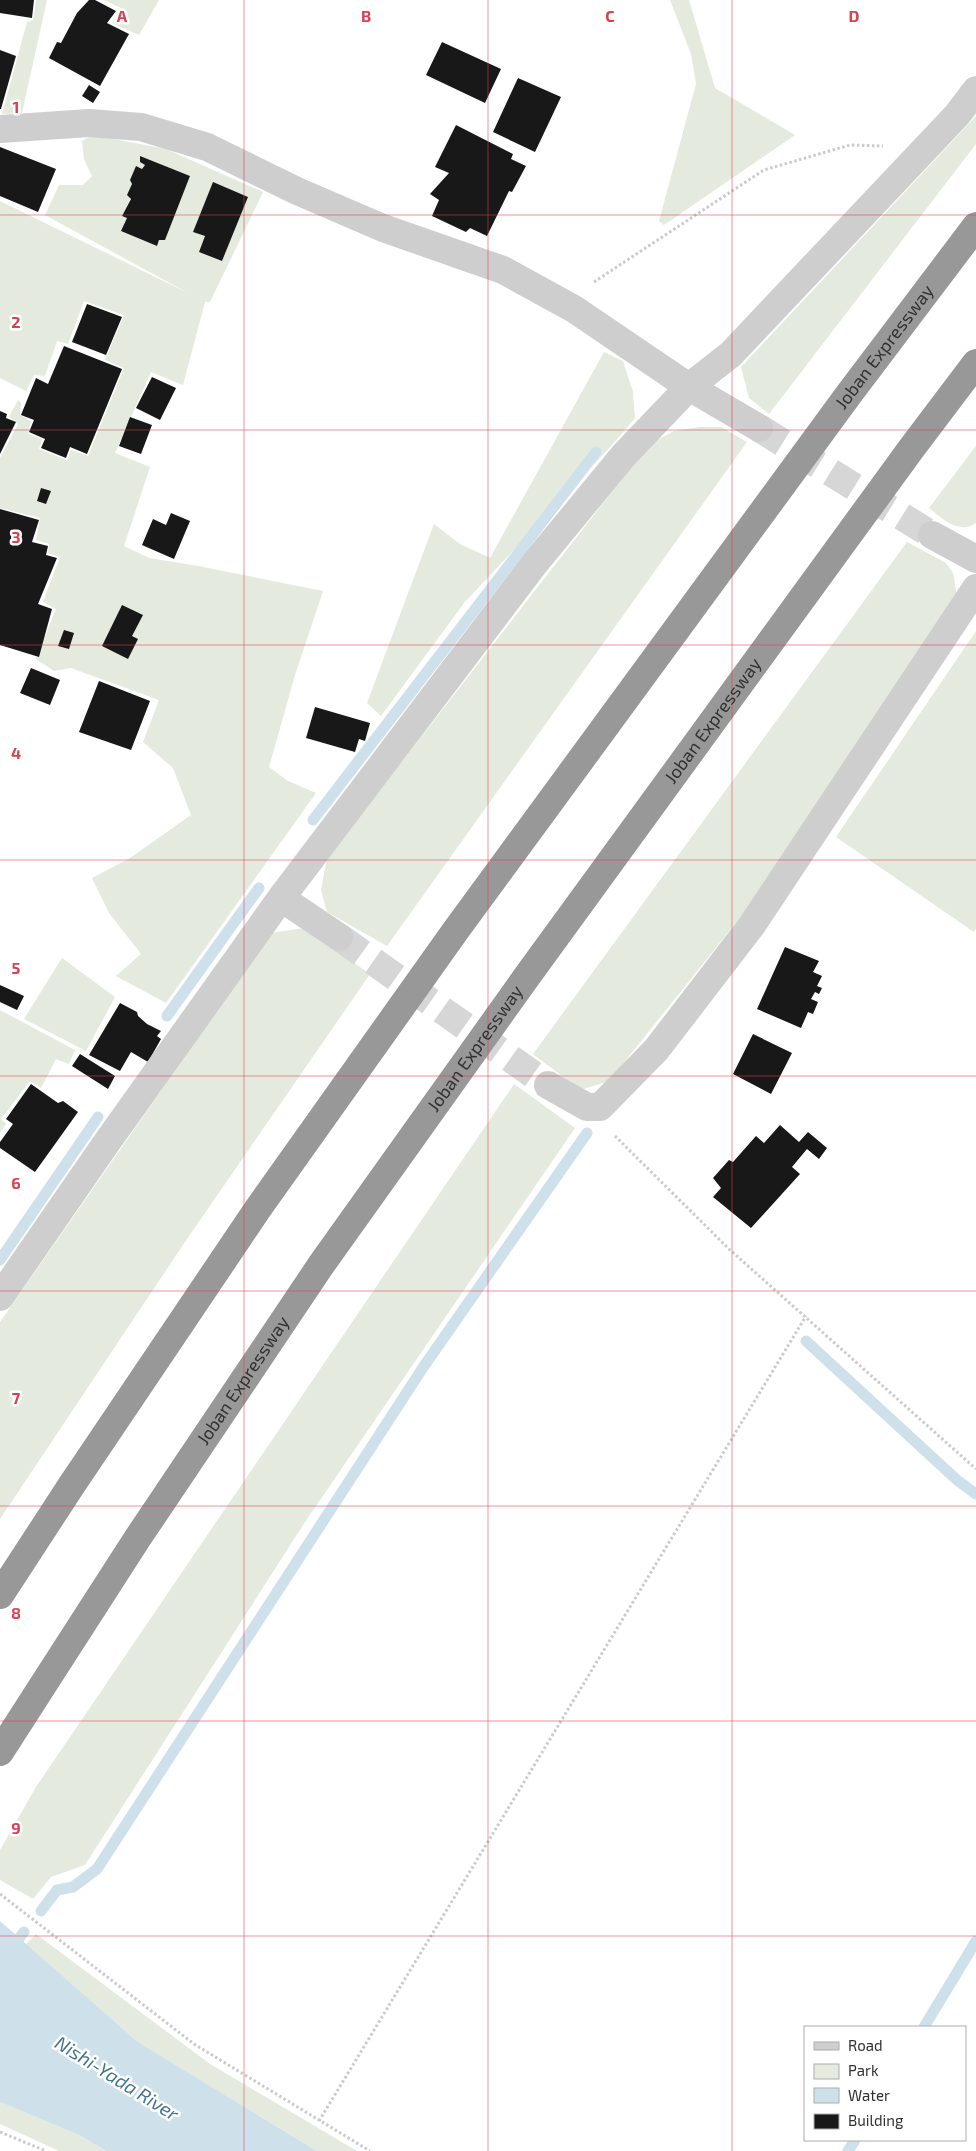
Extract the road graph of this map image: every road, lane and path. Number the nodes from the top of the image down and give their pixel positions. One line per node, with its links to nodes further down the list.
1 (976, 90): 3 (street)
2 (0, 129): 5 (street)
3 (917, 158): 5 (path); 7 (street)
4 (976, 226): 19 (highway, Joban Expressway)
5 (563, 303): 7 (street)
6 (976, 363): 20 (highway, Joban Expressway)
7 (689, 387): 8 (street); 12 (street)
8 (759, 428)
9 (932, 535): 10 (street)
10 (976, 558)
11 (976, 588): 15 (street)
12 (281, 898): 13 (street); 16 (street)
13 (339, 937)
14 (548, 1085): 15 (street)
15 (600, 1107): 17 (path)
16 (0, 1297)
17 (806, 1316): 18 (path); 22 (path)
18 (976, 1469)
19 (0, 1595)
20 (0, 1752)
21 (0, 1894): 22 (path)
22 (319, 2121): 25 (path)
23 (0, 2132): 24 (path)
24 (46, 2151)
25 (370, 2151)

